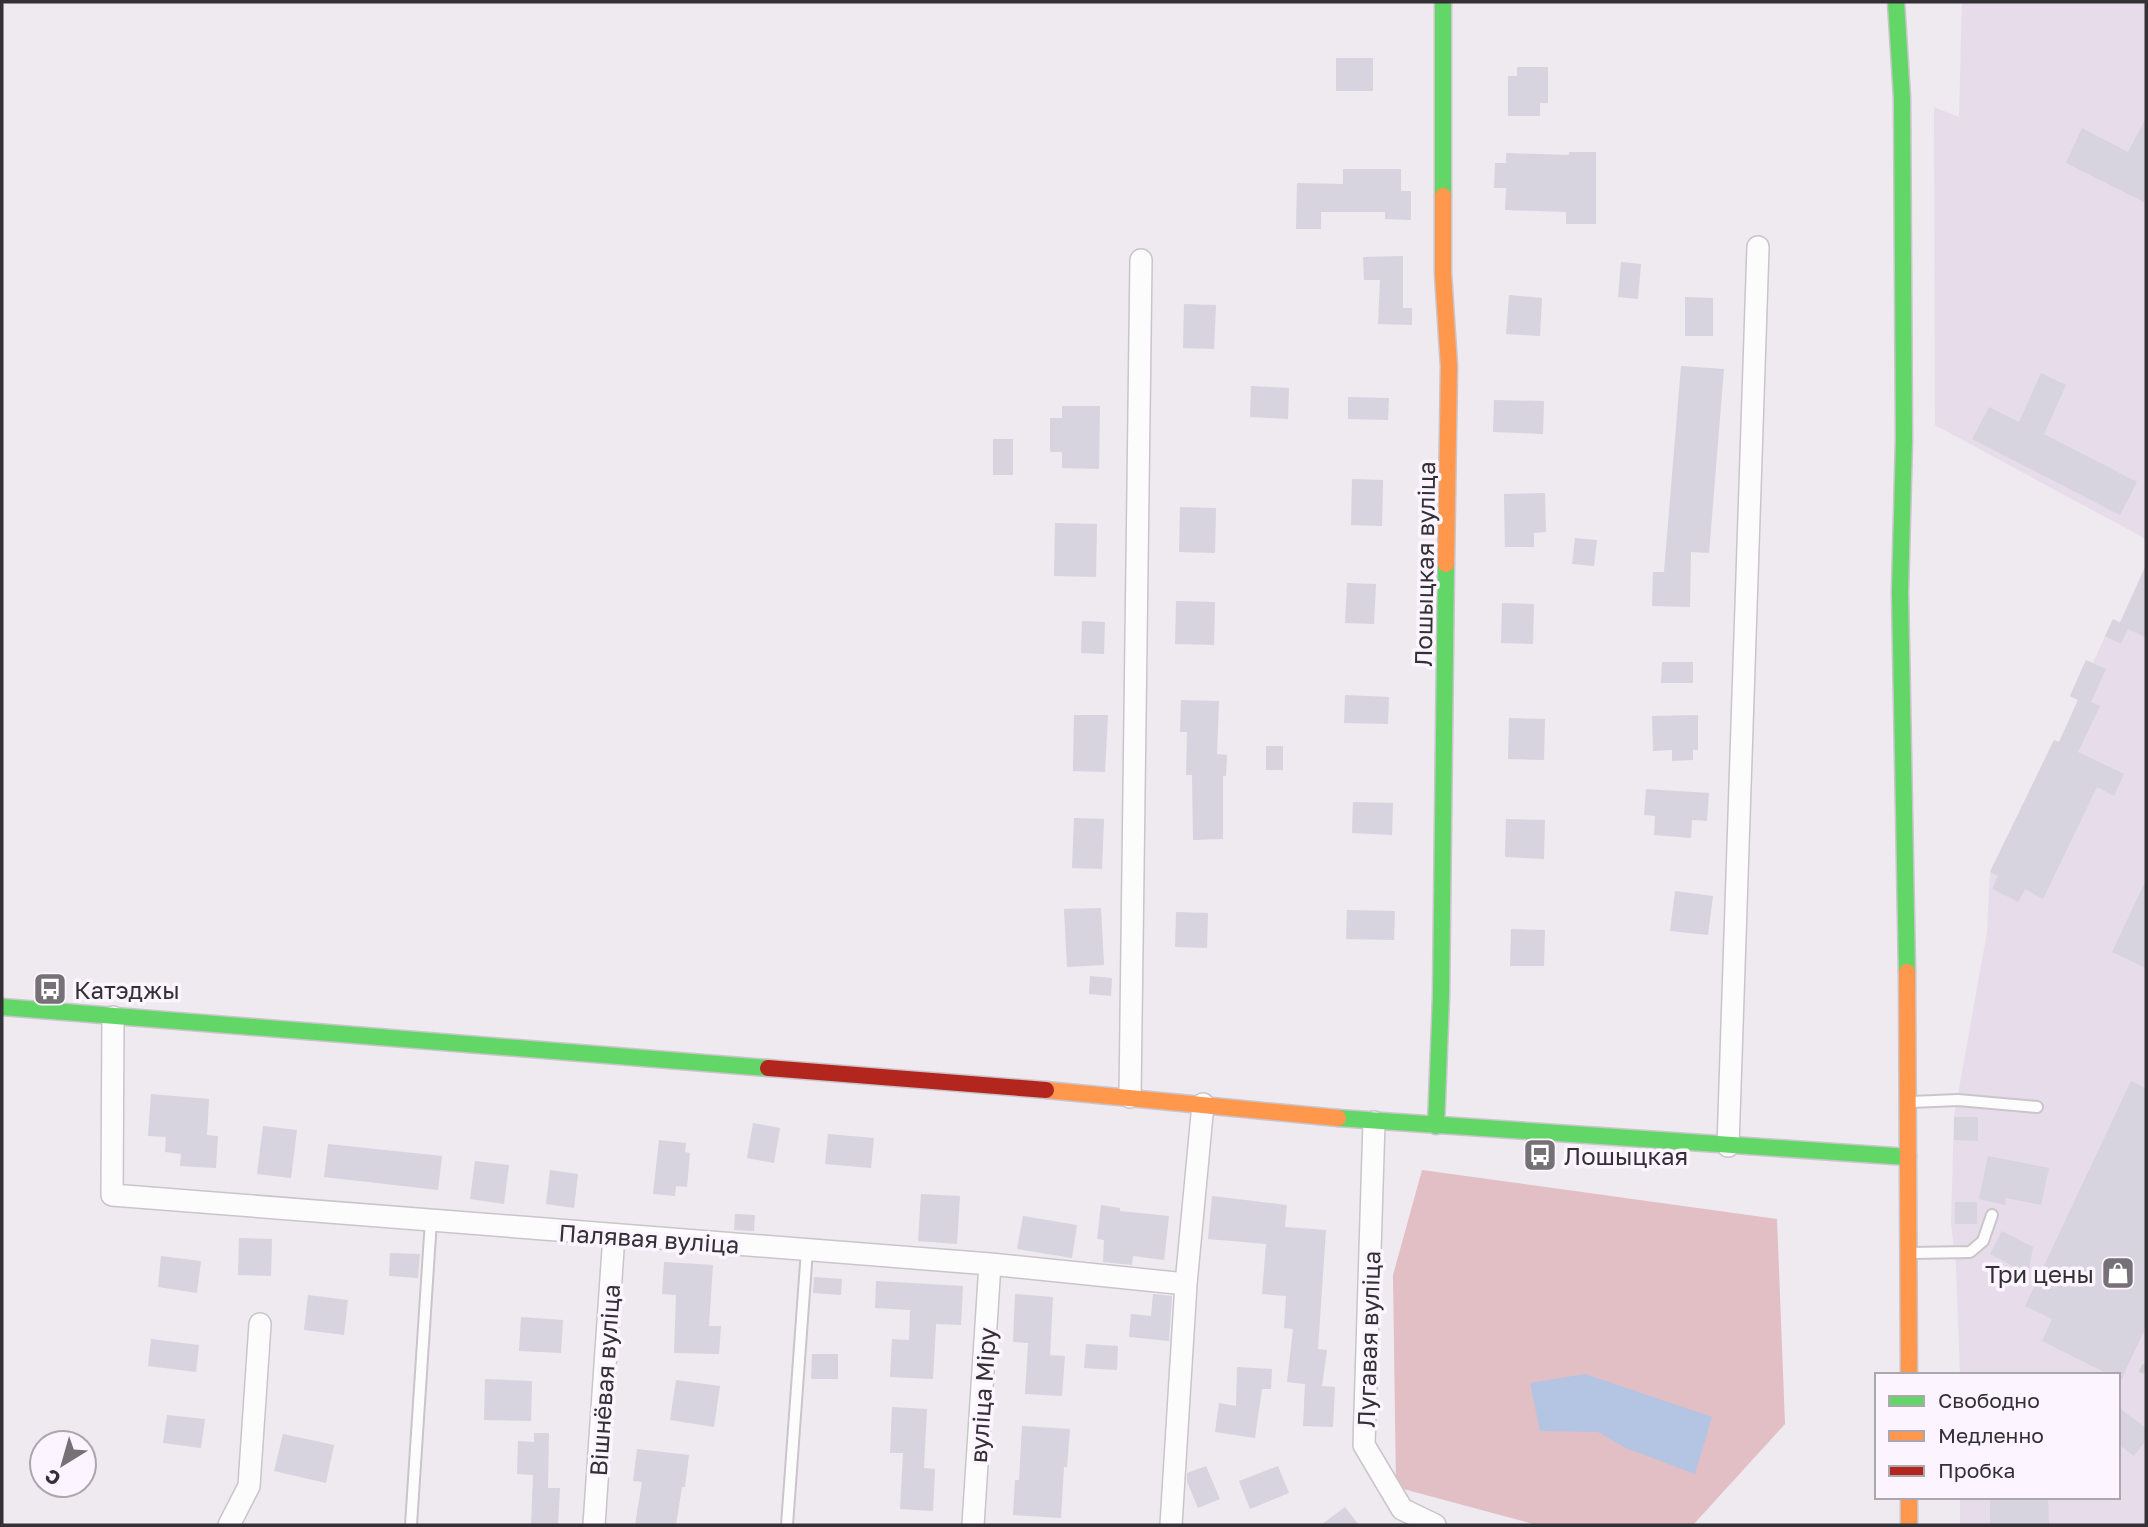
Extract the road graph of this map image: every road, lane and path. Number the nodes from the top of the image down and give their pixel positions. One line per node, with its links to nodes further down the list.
1 (1443, 2): 12 (street, Лошыцкая вуліца)
2 (1896, 2): 8 (street)
3 (1758, 247): 13 (street)
4 (1141, 260): 7 (street)
5 (2, 1007): 6 (street)
6 (113, 1017): 7 (street); 16 (street, Палявая вуліца)
7 (1130, 1097): 9 (street)
8 (1908, 1102): 10 (lane); 14 (street)
9 (1203, 1104): 11 (street); 21 (street)
10 (2037, 1107)
11 (1374, 1122): 12 (street); 31 (street, Лугавая вуліца)
12 (1436, 1126): 13 (street)
13 (1728, 1146): 14 (street)
14 (1908, 1157): 19 (street)
15 (1992, 1215): 19 (lane)
16 (431, 1220): 17 (street, Палявая вуліца); 26 (lane)
17 (614, 1235): 18 (street, Палявая вуліца); 27 (street, Вішнёвая вуліца)
18 (807, 1250): 20 (street, Палявая вуліца); 28 (lane)
19 (1909, 1253): 23 (street)
20 (990, 1264): 21 (street, Палявая вуліца); 29 (street, вуліца Міру)
21 (1186, 1284): 30 (street)
22 (260, 1324): 25 (street)
23 (1909, 1373)
24 (1909, 1499): 32 (street)
25 (229, 1525)
26 (411, 1525)
27 (594, 1525)
28 (787, 1525)
29 (973, 1525)
30 (1171, 1525)
31 (1435, 1525)
32 (1909, 1525)

